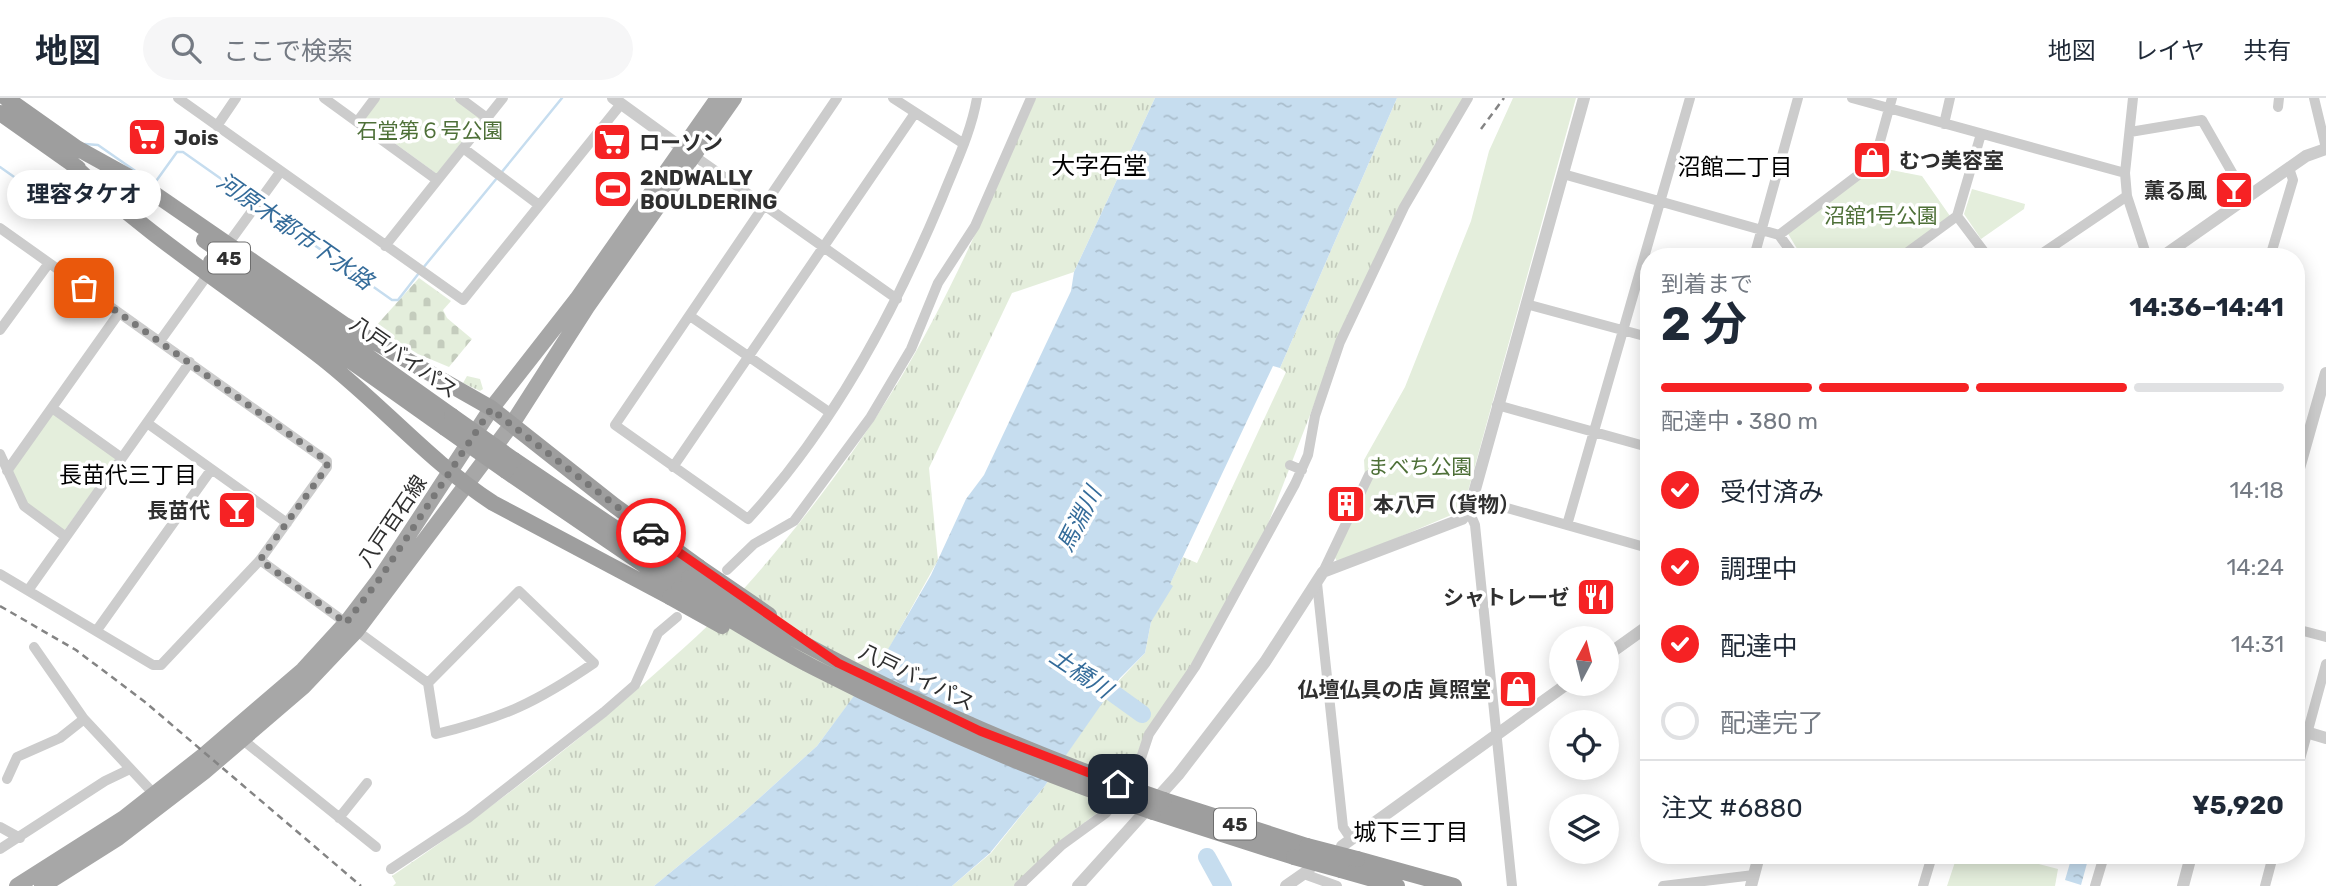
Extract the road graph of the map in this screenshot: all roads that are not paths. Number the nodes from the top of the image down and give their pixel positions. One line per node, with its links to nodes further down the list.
1 (6, 98): 36 (highway, 八戸バイパス / 45)
2 (178, 98): 29 (street)
3 (236, 98): 29 (street)
4 (324, 98): 27 (street)
5 (375, 98): 27 (street)
6 (460, 98): 26 (street)
7 (503, 98): 26 (street)
8 (718, 98): 35 (main road, 八戸百石線)
9 (734, 98): 35 (main road, 八戸百石線)
10 (837, 98): 46 (street)
11 (893, 98): 25 (street)
12 (976, 98): 32 (street)
13 (1031, 98): 102 (street)
14 (1468, 98): 91 (street)
15 (1584, 98): 40 (street)
16 (1690, 98): 44 (street)
17 (1798, 98): 49 (street)
18 (1852, 98): 23 (street)
19 (1951, 98): 28 (street)
20 (2133, 98): 30 (street)
21 (2314, 98): 34 (street)
22 (617, 101): 35 (street); 45 (street)
23 (1891, 103): 28 (street); 50 (street)
24 (0, 113): 36 (highway, 八戸バイパス / 45)
25 (915, 113): 32 (street); 53 (street)
26 (487, 118): 33 (street)
27 (357, 122): 41 (street)
28 (1944, 124): 31 (street)
29 (217, 125): 38 (street)
30 (2130, 132): 39 (street); 43 (street)
31 (1981, 134): 39 (street); 47 (street)
32 (964, 144): 66 (street)
33 (463, 148): 41 (street); 45 (street)
34 (2326, 149): 37 (street)
35 (688, 152): 46 (street); 79 (main road, 八戸百石線); 82 (main road, 八戸百石線)
36 (72, 154): 51 (highway); 65 (highway); 105 (highway, 八戸バイパス / 45, bridge)
37 (2289, 168): 43 (street); 62 (street)
38 (281, 172): 51 (street); 52 (street)
39 (2125, 173): 42 (street)
40 (1563, 174): 44 (street); 67 (street)
41 (437, 180): 52 (street)
42 (2127, 195): 59 (street); 60 (street)
43 (2246, 198): 61 (street)
44 (1660, 201): 49 (street); 54 (street)
45 (539, 205): 52 (street)
46 (764, 205): 53 (street); 69 (street)
47 (1957, 216): 57 (street); 58 (street)
48 (0, 228): 63 (street)
49 (1761, 230): 50 (street); 55 (street)
50 (1779, 235): 56 (street)
51 (228, 244): 79 (highway)
52 (385, 246)
53 (823, 247): 66 (street); 74 (street)
54 (1647, 248)
55 (1756, 248)
56 (1788, 248)
57 (1913, 248)
58 (1981, 248)
59 (2050, 248)
60 (2144, 248)
61 (2175, 248)
62 (2273, 248)
63 (49, 263): 68 (street); 70 (street)
64 (1640, 271): 71 (street)
65 (209, 273): 73 (street); 93 (highway)
66 (897, 299): 80 (street)
67 (1525, 304): 71 (street); 77 (street)
68 (119, 313): 73 (street); 78 (street)
69 (690, 316): 74 (street); 89 (street)
70 (0, 330)
71 (1623, 330): 72 (street); 83 (street)
72 (1640, 335)
73 (160, 341): 75 (street)
74 (749, 357): 80 (street); 89 (street)
75 (190, 362): 81 (street); 97 (street)
76 (2326, 373): 85 (street)
77 (1497, 405): 83 (street); 96 (street)
78 (52, 408): 87 (street); 92 (street)
79 (491, 409): 82 (highway); 93 (main road, 八戸百石線)
80 (830, 412): 89 (street)
81 (147, 424): 87 (street); 90 (street)
82 (512, 424): 95 (main road, 八戸百石線); 105 (highway)
83 (1594, 431): 84 (street); 98 (street)
84 (1640, 445)
85 (2305, 447)
86 (0, 454): 92 (street)
87 (122, 458): 99 (street)
88 (1290, 465): 91 (street)
89 (673, 467)
90 (211, 470): 97 (street); 109 (street)
91 (1302, 470): 146 (street)
92 (7, 471): 99 (street)
93 (450, 473): 95 (highway); 108 (main road, 八戸百石線)
94 (1369, 475): 104 (street)
95 (466, 486): 105 (highway); 108 (main road, 八戸百石線)
96 (1470, 505): 98 (street); 104 (street); 121 (street)
97 (286, 523): 101 (street)
98 (1567, 525): 100 (street)
99 (66, 537): 106 (street)
100 (1640, 546)
101 (260, 560): 108 (street); 109 (street)
102 (727, 570)
103 (0, 574): 106 (street)
104 (1320, 578): 132 (street); 147 (street)
105 (684, 583): 128 (highway, 八戸バイパス / 45, bridge); 128 (highway, 八戸バイパス / 45, bridge)
106 (29, 589): 109 (street)
107 (677, 617): 140 (street)
108 (351, 626): 116 (street); 123 (main road, 八戸百石線); 127 (main road, 八戸百石線)
109 (97, 629)
110 (2305, 631): 112 (street)
111 (1640, 636): 114 (street)
112 (2326, 637)
113 (34, 647): 118 (street)
114 (1619, 648)
115 (2326, 664): 119 (street)
116 (428, 683): 116 (street)
117 (1550, 696): 121 (street)
118 (84, 719): 124 (street); 125 (street)
119 (2305, 723)
120 (2305, 732): 122 (street)
121 (1497, 734): 132 (street); 151 (street)
122 (2326, 738)
123 (243, 740): 129 (street); 145 (main road, 八戸百石線)
124 (130, 769): 127 (street); 131 (street)
125 (7, 779)
126 (367, 783): 129 (street)
127 (154, 794): 144 (main road, 八戸百石線)
128 (1158, 806): 142 (highway, 八戸バイパス / 45, bridge); 150 (highway, 八戸バイパス / 45, bridge)
129 (339, 818): 133 (street)
130 (0, 827): 131 (street)
131 (20, 838): 134 (street)
132 (1347, 842)
133 (376, 847)
134 (0, 849)
135 (1758, 864): 143 (street)
136 (1930, 864): 153 (street)
137 (2102, 864): 154 (street)
138 (2189, 864): 155 (street)
139 (2271, 864): 156 (street)
140 (391, 869)
141 (1306, 872): 142 (street); 148 (street)
142 (1339, 878): 149 (highway, 八戸バイパス / 45)
143 (1754, 883): 152 (street)
144 (17, 886)
145 (42, 886)
146 (1019, 886)
147 (1078, 886)
148 (1286, 886)
149 (1396, 886)
150 (1454, 886)
151 (1512, 886)
152 (1663, 886)
153 (1923, 886)
154 (2095, 886)
155 (2183, 886)
156 (2265, 886)

